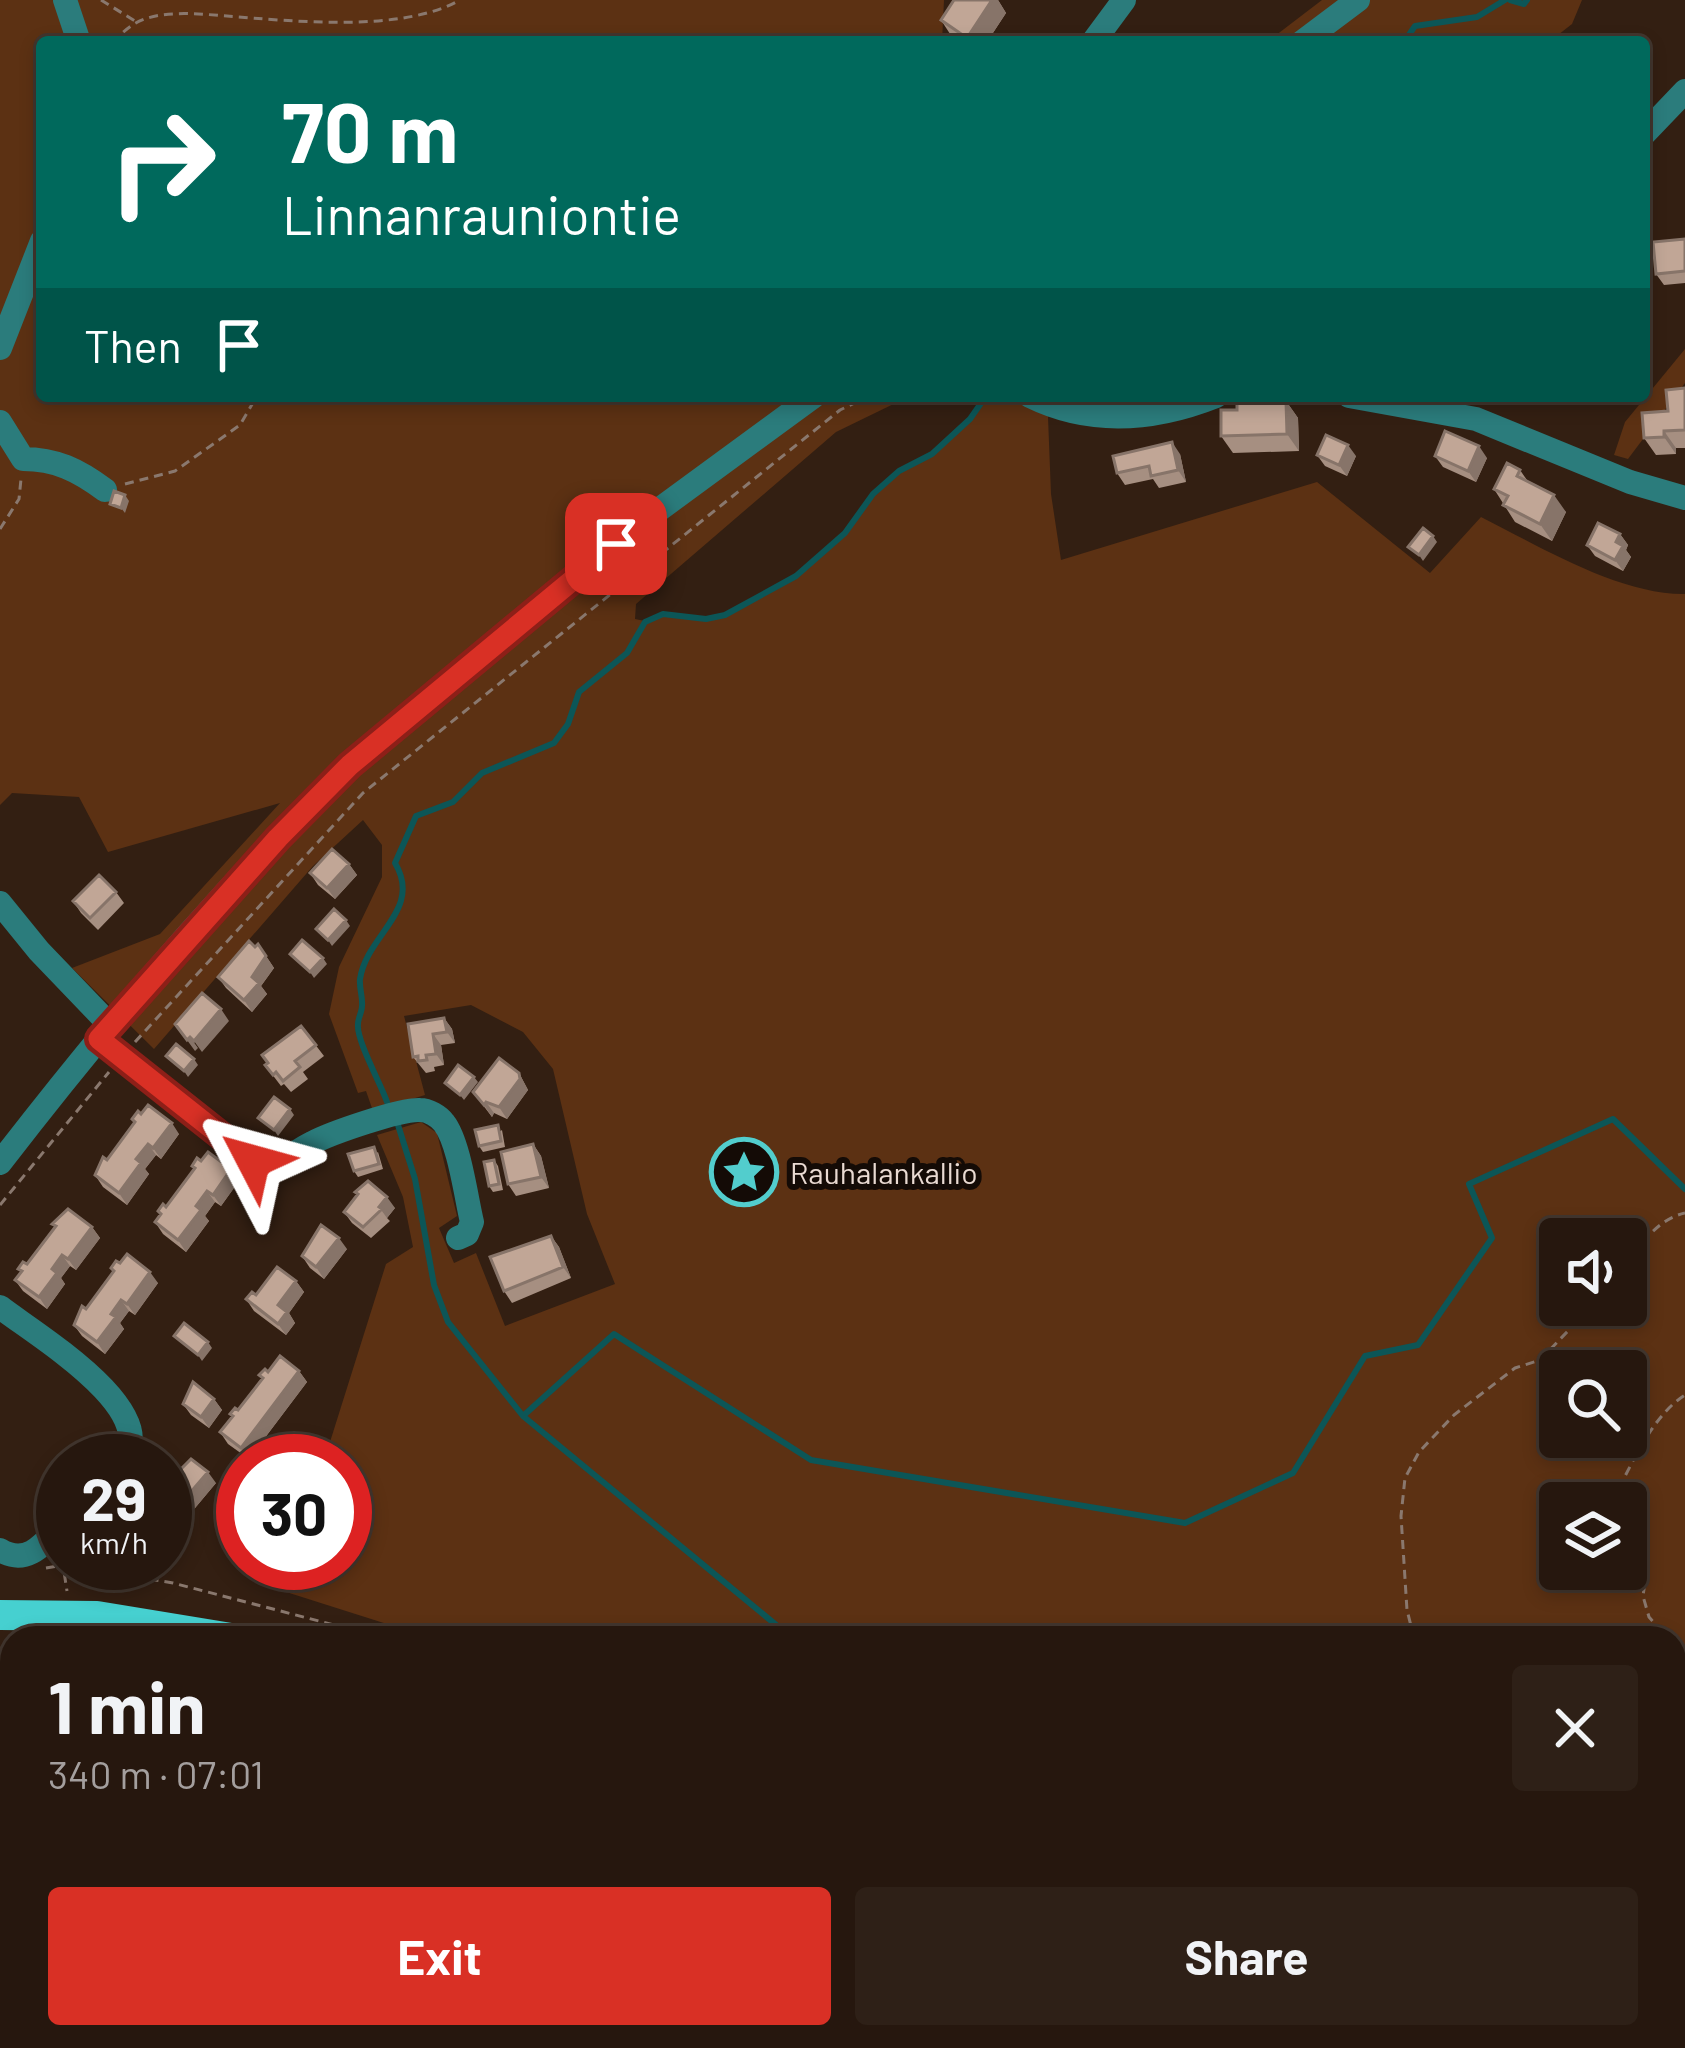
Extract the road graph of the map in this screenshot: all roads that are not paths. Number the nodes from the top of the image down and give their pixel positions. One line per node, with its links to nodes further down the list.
1 (65, 0): 4 (street)
2 (1124, 0): 5 (street)
3 (1358, 0): 6 (street)
4 (77, 36)
5 (1097, 36)
6 (1310, 36)
7 (1685, 91): 8 (street)
8 (1650, 128)
9 (36, 256): 10 (street)
10 (0, 348)
11 (806, 402): 19 (street)
12 (1042, 402): 13 (street)
13 (1201, 402)
14 (1382, 402): 17 (street)
15 (0, 422): 16 (street)
16 (105, 490)
17 (1685, 498)
18 (0, 903): 19 (street)
19 (105, 1032): 20 (street); 21 (street)
20 (0, 1163)
21 (458, 1238)
22 (0, 1307): 23 (street)
23 (128, 1434)
24 (0, 1550): 25 (street)
25 (36, 1552)
26 (0, 1616): 27 (main road)
27 (158, 1626)

